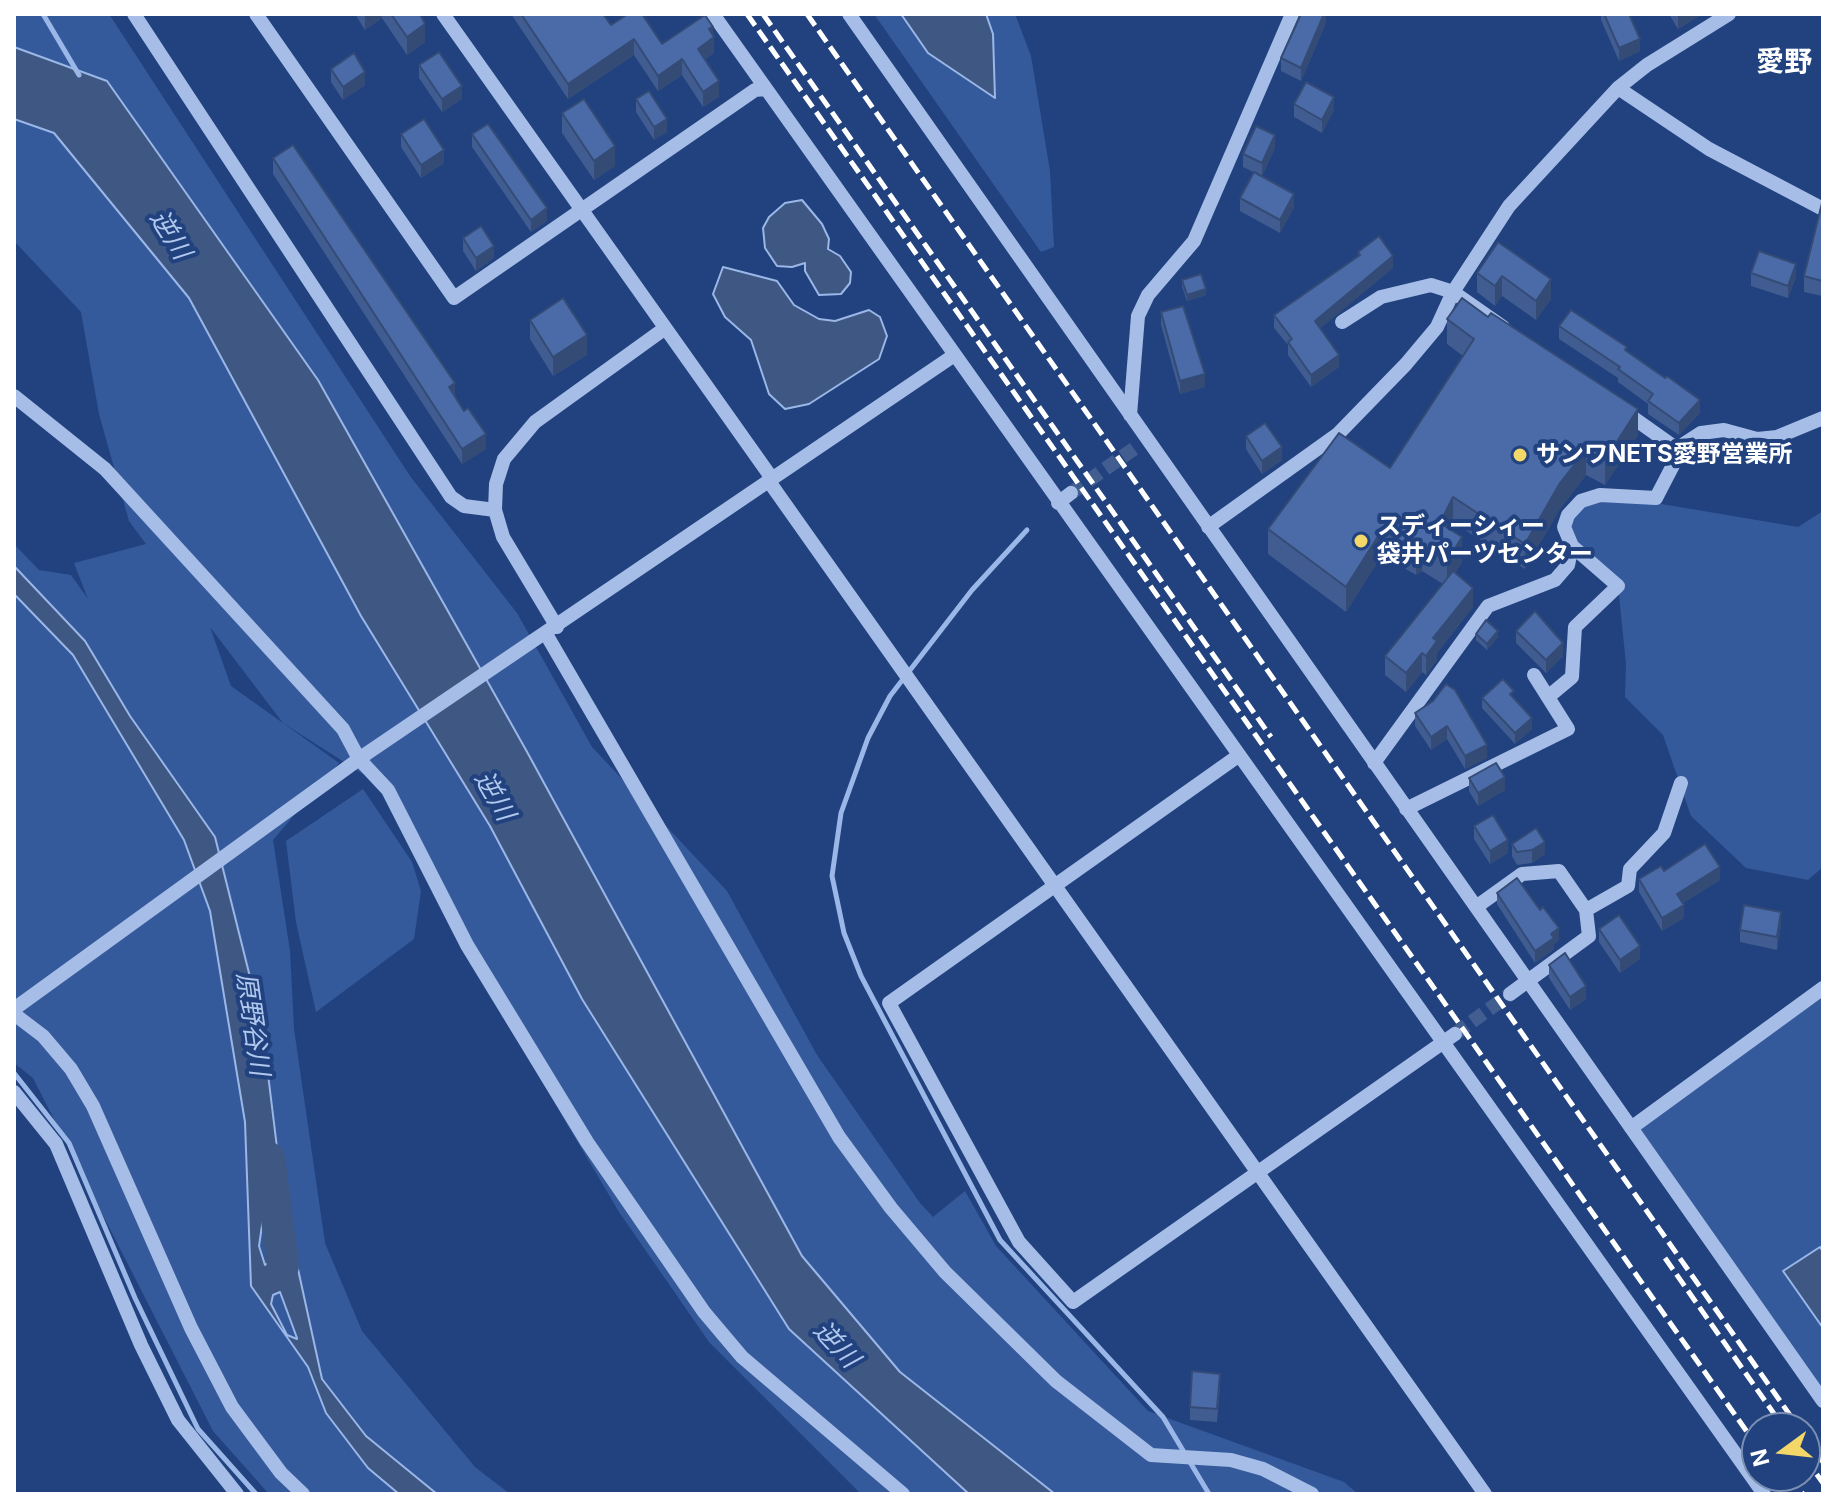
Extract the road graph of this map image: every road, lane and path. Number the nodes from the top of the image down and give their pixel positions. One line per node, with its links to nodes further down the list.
1 (134, 14): 25 (street)
2 (256, 14): 10 (street)
3 (443, 14): 10 (street)
4 (713, 14): 9 (street)
5 (849, 14): 19 (street)
6 (1292, 14): 19 (street)
7 (1729, 14): 8 (street)
8 (1618, 88): 11 (street); 12 (street)
9 (765, 89): 10 (street); 16 (street)
10 (581, 209): 14 (street)
11 (1823, 209)
12 (1453, 292): 13 (street); 15 (street); 26 (street)
13 (1342, 322)
14 (664, 329): 22 (street); 25 (street)
15 (1516, 336)
16 (953, 356): 22 (street); 24 (street)
17 (14, 396): 32 (street)
18 (1617, 407): 21 (street)
19 (1130, 415): 26 (street)
20 (1823, 418): 21 (street)
21 (1680, 451): 27 (street)
22 (770, 479): 28 (street); 36 (street)
23 (1071, 493): 24 (street)
24 (1058, 503): 31 (street)
25 (495, 510): 28 (street)
26 (1208, 527): 33 (street)
27 (1572, 546): 30 (street); 33 (street)
28 (547, 633): 32 (street); 51 (street)
29 (1534, 675): 30 (street)
30 (1548, 697): 35 (street)
31 (1238, 756): 36 (street); 43 (street)
32 (359, 760): 42 (street); 50 (street)
33 (1374, 763): 35 (street)
34 (1681, 783): 38 (street)
35 (1406, 809): 37 (street)
36 (1054, 884): 46 (street); 46 (street)
37 (1476, 907): 38 (street); 39 (street)
38 (1586, 910): 39 (street)
39 (1527, 981): 41 (street); 45 (street)
40 (1823, 988): 45 (street)
41 (1510, 994)
42 (14, 1011): 49 (street)
43 (1449, 1038): 46 (street); 53 (street)
44 (14, 1092): 48 (street)
45 (1631, 1128): 47 (street)
46 (1257, 1171): 52 (street)
47 (1823, 1401)
48 (237, 1494)
49 (303, 1494)
50 (903, 1494)
51 (1312, 1494)
52 (1485, 1494)
53 (1764, 1494)

